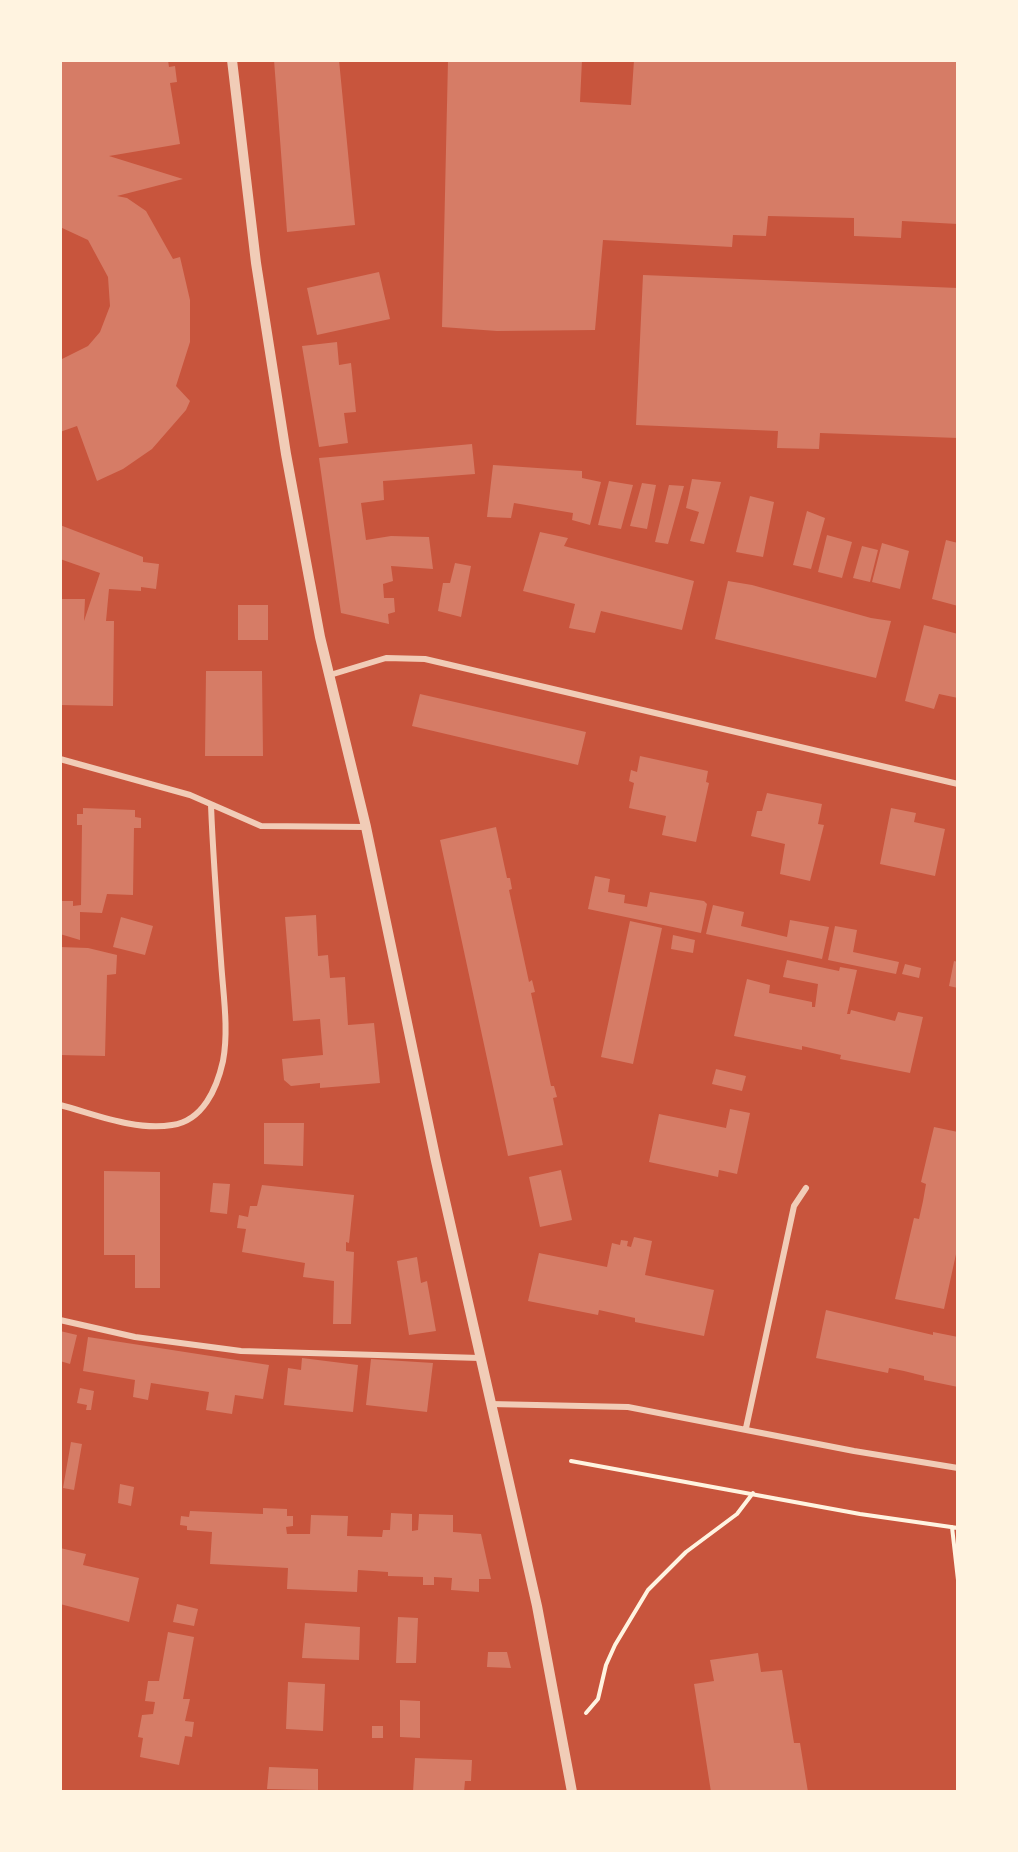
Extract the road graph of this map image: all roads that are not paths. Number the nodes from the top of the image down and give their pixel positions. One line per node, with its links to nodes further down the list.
1 (232, 60): 2 (street)
2 (330, 675): 4 (street); 6 (street)
3 (60, 759): 5 (street)
4 (958, 784)
5 (211, 805): 6 (street); 7 (street)
6 (366, 827): 10 (street)
7 (60, 1105)
8 (806, 1188): 12 (street)
9 (60, 1320): 10 (street)
10 (480, 1358): 11 (street)
11 (490, 1404): 12 (street); 14 (street)
12 (746, 1428): 13 (street)
13 (958, 1468)
14 (572, 1792)

